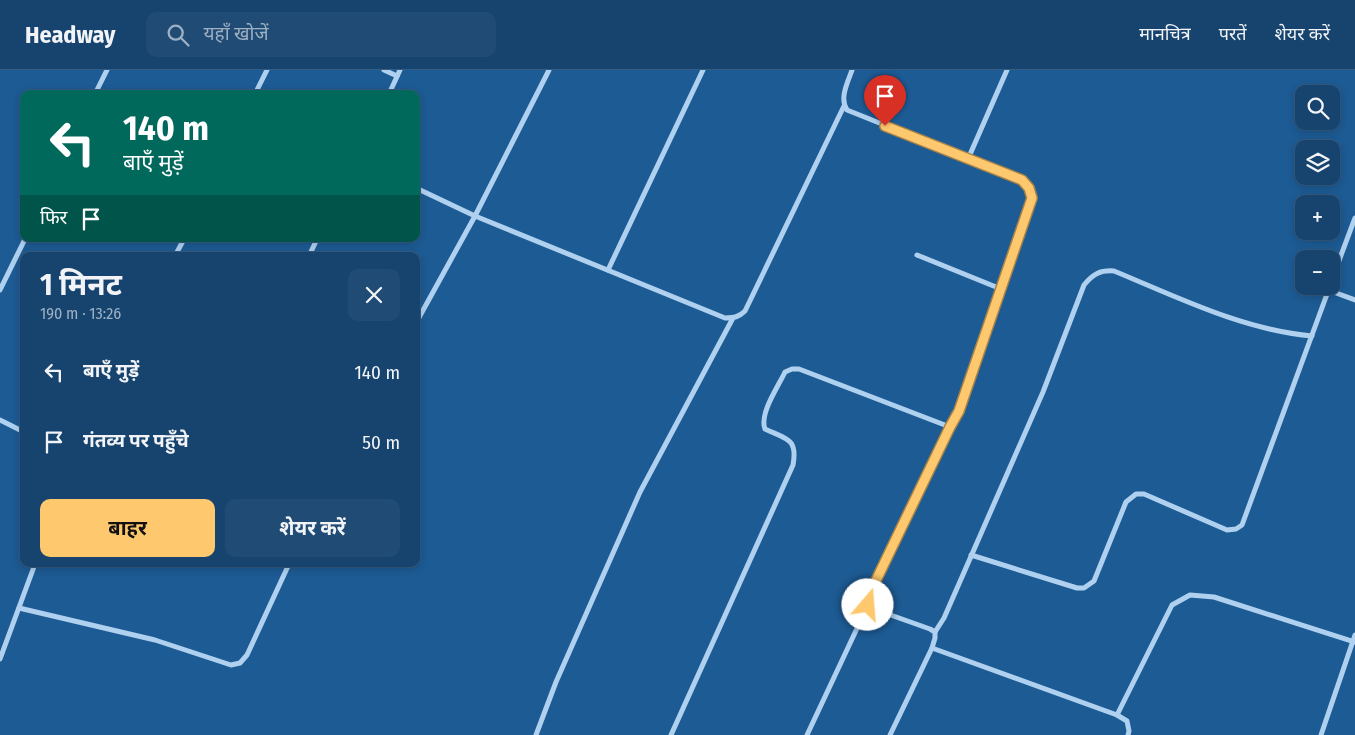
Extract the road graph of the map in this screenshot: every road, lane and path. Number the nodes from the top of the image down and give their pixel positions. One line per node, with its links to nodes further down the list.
1 (107, 70): 10 (street)
2 (267, 70): 11 (street)
3 (384, 70): 9 (street)
4 (400, 70): 9 (street)
5 (549, 70): 16 (street)
6 (704, 70): 21 (street)
7 (852, 70): 13 (street)
8 (1007, 70): 14 (street)
9 (397, 76): 12 (street)
10 (98, 90)
11 (257, 90)
12 (390, 90)
13 (844, 106): 14 (street); 28 (street)
14 (968, 159): 22 (street)
15 (420, 190): 16 (street)
16 (475, 216): 21 (street); 27 (street)
17 (1355, 218): 20 (street)
18 (24, 242): 23 (street)
19 (917, 256): 22 (street)
20 (1340, 258)
21 (608, 270): 28 (street)
22 (1001, 289): 31 (street)
23 (0, 290)
24 (1340, 293): 26 (street)
25 (1327, 295): 29 (street)
26 (1355, 300)
27 (420, 316)
28 (733, 318): 44 (street)
29 (1312, 336): 33 (street); 33 (street)
30 (0, 420): 32 (street)
31 (950, 427): 36 (street); 45 (street)
32 (20, 430)
33 (971, 555): 38 (street)
34 (35, 567): 37 (street)
35 (288, 567): 37 (street)
36 (868, 605): 38 (street); 46 (street)
37 (19, 608): 42 (street)
38 (935, 632): 41 (street)
39 (1355, 635): 40 (street)
40 (1353, 642): 43 (street); 49 (street)
41 (932, 648): 43 (street); 47 (street)
42 (0, 659)
43 (1117, 715): 48 (street)
44 (536, 735)
45 (671, 735)
46 (807, 735)
47 (890, 735)
48 (1128, 735)
49 (1321, 735)

